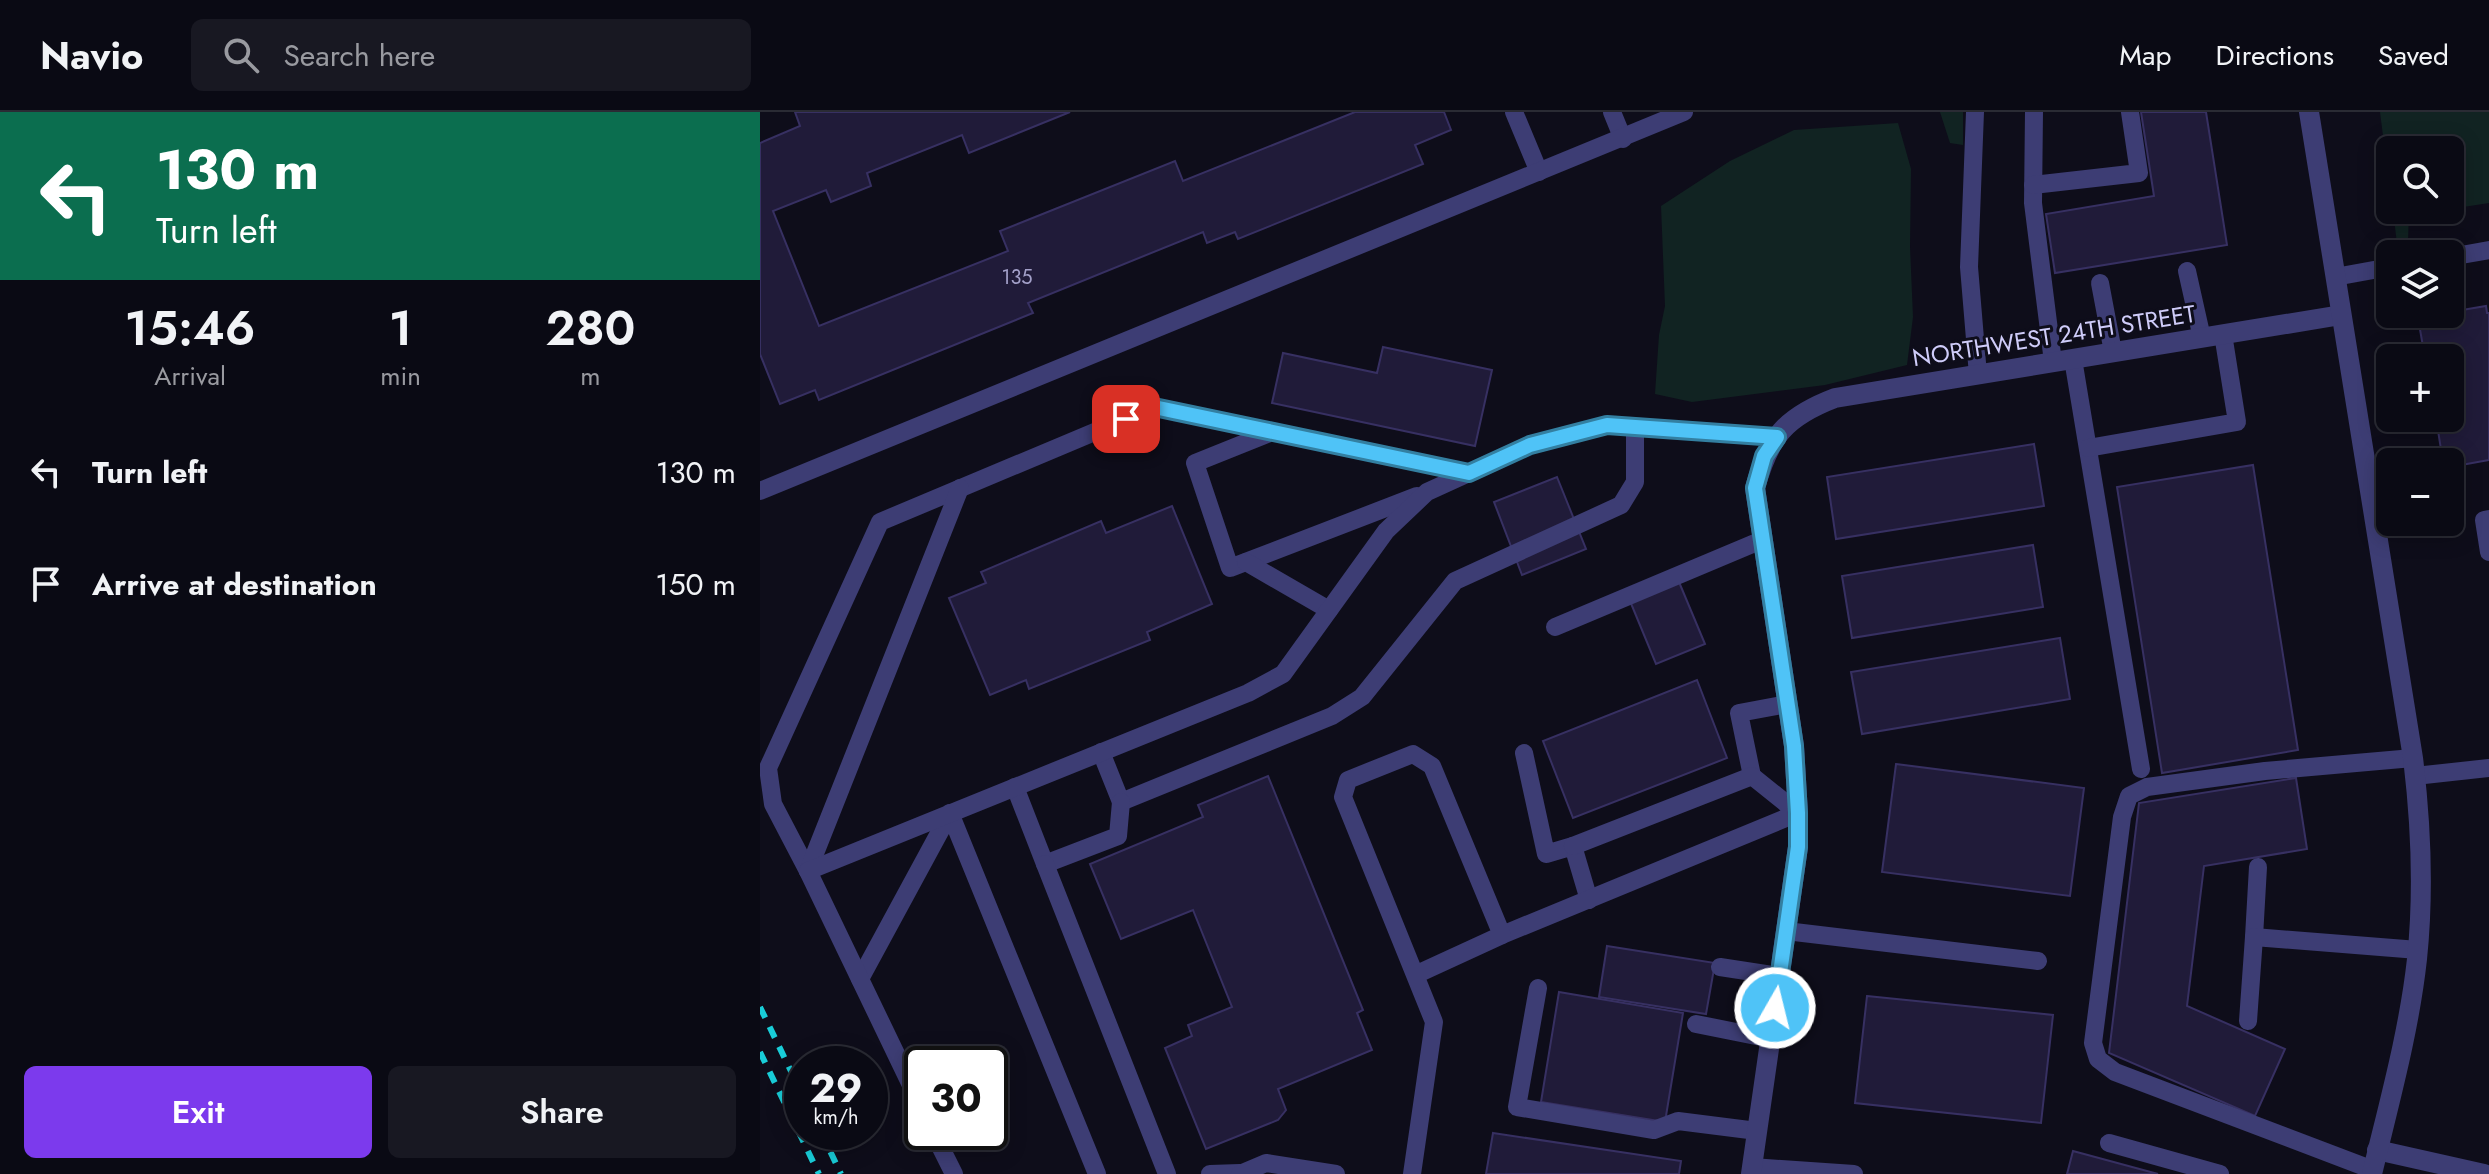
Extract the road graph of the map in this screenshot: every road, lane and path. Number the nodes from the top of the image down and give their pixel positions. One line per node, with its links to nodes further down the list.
1 (1514, 112): 9 (lane)
2 (1612, 112): 8 (lane)
3 (1684, 112): 8 (lane)
4 (1975, 112): 22 (lane)
5 (2034, 112): 10 (lane)
6 (2130, 112): 10 (lane)
7 (2309, 112): 15 (street)
8 (1623, 139): 9 (lane)
9 (1539, 172): 29 (lane)
10 (2033, 185): 21 (lane)
11 (2489, 250): 12 (lane)
12 (2464, 254)
13 (2376, 270): 15 (lane)
14 (2187, 271): 19 (lane)
15 (2335, 277): 17 (street)
16 (2100, 283): 20 (lane)
17 (2341, 315): 18 (street, NORTHWEST 24TH STREET); 40 (street)
18 (2223, 334): 19 (street, NORTHWEST 24TH STREET); 26 (lane)
19 (2202, 338): 20 (street, NORTHWEST 24TH STREET)
20 (2113, 352): 21 (street, NORTHWEST 24TH STREET)
21 (2063, 361): 22 (street, NORTHWEST 24TH STREET); 26 (lane)
22 (1978, 375): 25 (street, NORTHWEST 24TH STREET)
23 (1635, 427): 25 (lane); 27 (lane); 45 (lane)
24 (1273, 432): 27 (lane); 28 (lane); 34 (lane)
25 (1780, 432): 32 (street)
26 (2088, 448): 42 (lane)
27 (1469, 473): 30 (lane)
28 (960, 488): 51 (lane); 51 (lane)
29 (760, 491)
30 (1427, 492): 34 (lane); 35 (lane)
31 (2489, 519): 33 (lane)
32 (1762, 540): 36 (lane); 37 (street)
33 (2489, 552)
34 (1246, 562): 35 (lane)
35 (1329, 610): 38 (lane)
36 (1555, 627)
37 (1787, 704): 43 (lane); 47 (street)
38 (1101, 752): 44 (lane); 45 (lane)
39 (1524, 753): 48 (lane)
40 (2414, 767): 41 (lane); 56 (street); 70 (lane)
41 (2489, 768)
42 (2141, 769)
43 (1752, 776): 47 (lane); 48 (lane)
44 (1015, 787): 46 (lane); 49 (lane)
45 (1121, 802): 49 (lane)
46 (950, 813): 51 (lane); 61 (lane); 74 (lane)
47 (1798, 813): 52 (lane); 53 (street)
48 (1573, 846): 52 (lane)
49 (1045, 864): 75 (lane)
50 (2258, 867): 55 (lane)
51 (808, 871): 61 (lane)
52 (1589, 900): 54 (lane)
53 (1786, 931): 57 (lane); 60 (street)
54 (1502, 935): 59 (lane); 59 (lane)
55 (2254, 937): 56 (lane); 63 (lane)
56 (2418, 950): 70 (street)
57 (2038, 961)
58 (1720, 967): 60 (lane)
59 (1415, 975): 78 (lane)
60 (1779, 976): 65 (street)
61 (860, 979): 66 (lane)
62 (1538, 988): 67 (lane)
63 (2248, 1021)
64 (1696, 1024): 65 (lane)
65 (1771, 1039): 67 (street)
66 (904, 1071)
67 (1757, 1131): 71 (street)
68 (2109, 1143): 80 (lane)
69 (942, 1150): 73 (lane)
70 (2374, 1164): 81 (street)
71 (1752, 1170): 79 (lane)
72 (1240, 1173): 76 (lane); 77 (lane)
73 (954, 1174)
74 (1097, 1174)
75 (1167, 1174)
76 (1210, 1174)
77 (1336, 1174)
78 (1412, 1174)
79 (1854, 1174)
80 (2220, 1174)
81 (2484, 1174)

